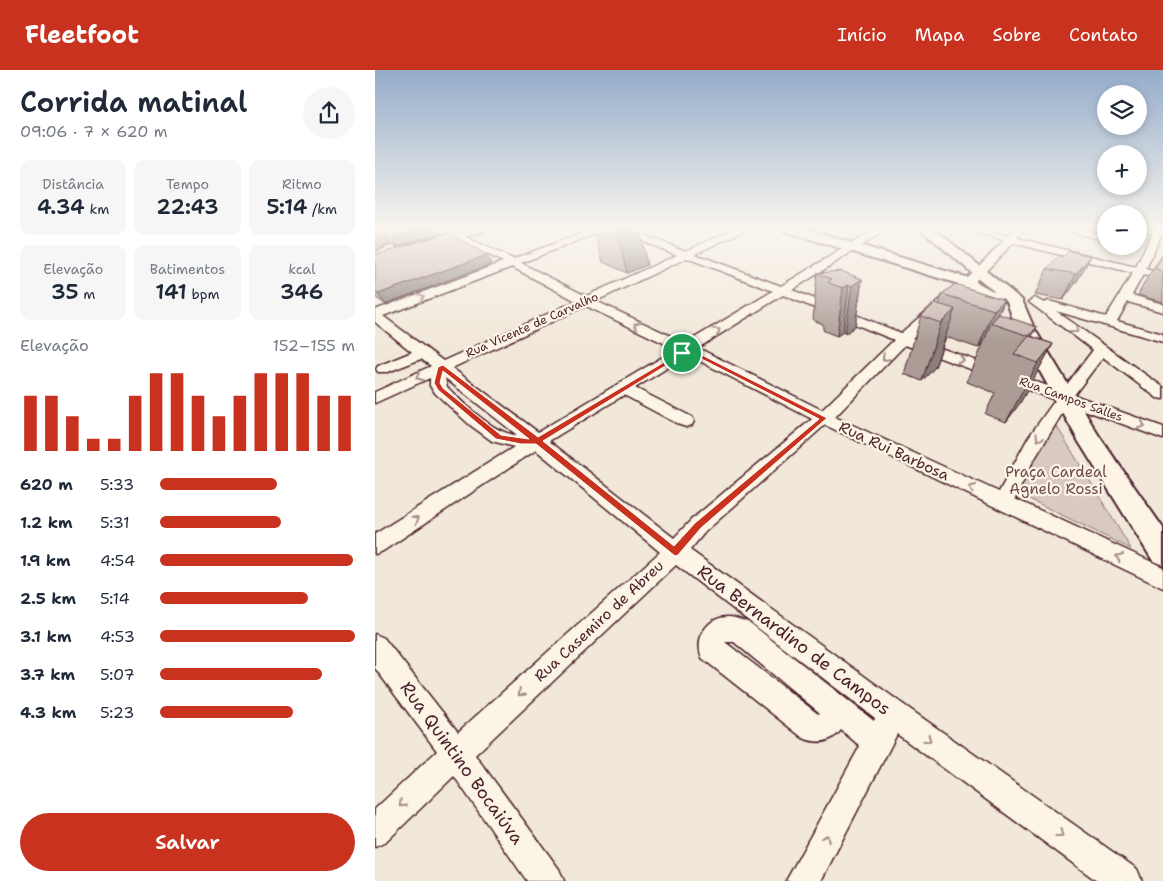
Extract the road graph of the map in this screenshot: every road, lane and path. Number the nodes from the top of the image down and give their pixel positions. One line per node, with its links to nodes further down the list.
1 (505, 266): 20 (street, one-way to 1)
2 (518, 266): 17 (street, Rua Rui Barbosa)
3 (662, 266): 17 (street, Rua Vicente de Carvalho)
4 (716, 266): 14 (street, Rua Campos Salles)
5 (824, 266): 14 (street)
6 (932, 266): 12 (main road)
7 (964, 266): 12 (main road)
8 (984, 266): 12 (street, Rua Casemiro de Abreu)
9 (1123, 266): 11 (street)
10 (1141, 266): 11 (street)
11 (1140, 271): 13 (street); 15 (street)
12 (974, 276): 16 (main road); 23 (street, Rua Casemiro de Abreu)
13 (1163, 277)
14 (784, 291): 23 (street, Rua Campos Salles); 24 (street, one-way to 14)
15 (1124, 297): 19 (street); 21 (street)
16 (1006, 300): 18 (street); 31 (main road)
17 (586, 301): 24 (street, Rua Rui Barbosa, one-way to 17); 27 (street, Rua Vicente de Carvalho)
18 (1035, 302): 21 (street); 25 (street, one-way to 25)
19 (1163, 308)
20 (375, 315): 26 (street, Rua Bernardino de Campos)
21 (1110, 322): 22 (street)
22 (1163, 338)
23 (903, 339): 31 (street, Rua Campos Salles, one-way to 31); 33 (street, Rua Casemiro de Abreu, one-way to 33)
24 (688, 350): 29 (street); 33 (street, Rua Rui Barbosa)
25 (1101, 350): 30 (street); 31 (street)
26 (422, 353): 27 (street, Rua Bernardino de Campos); 28 (street)
27 (441, 367): 32 (street, Rua Vicente de Carvalho, one-way to 32); 36 (street, Rua Bernardino de Campos)
28 (385, 370)
29 (624, 388): 34 (street); 36 (street)
30 (1163, 394)
31 (1064, 396): 35 (street, Rua Campos Salles, one-way to 35); 37 (street, one-way to 37); 40 (main road)
32 (375, 398)
33 (824, 418): 37 (street, Rua Rui Barbosa, one-way to 33); 39 (street, Rua Casemiro de Abreu)
34 (686, 422)
35 (1163, 433)
36 (537, 441): 38 (street, one-way to 36); 39 (street, Rua Bernardino de Campos)
37 (1004, 503): 41 (street, Rua Rui Barbosa, one-way to 37)
38 (375, 545)
39 (675, 552): 44 (street, Rua Bernardino de Campos); 46 (street, Rua Casemiro de Abreu, one-way to 46)
40 (1163, 552)
41 (1163, 578)
42 (375, 647): 46 (street, Rua Quintino Bocaiúva)
43 (839, 709): 43 (street); 45 (street)
44 (894, 715): 45 (street); 50 (street, Rua Bernardino de Campos, one-way to 50)
45 (878, 742): 49 (street, one-way to 45)
46 (457, 753): 47 (street, Rua Casemiro de Abreu, one-way to 47); 48 (street, Rua Quintino Bocaiúva)
47 (375, 831)
48 (547, 881)
49 (803, 881)
50 (1125, 881)

